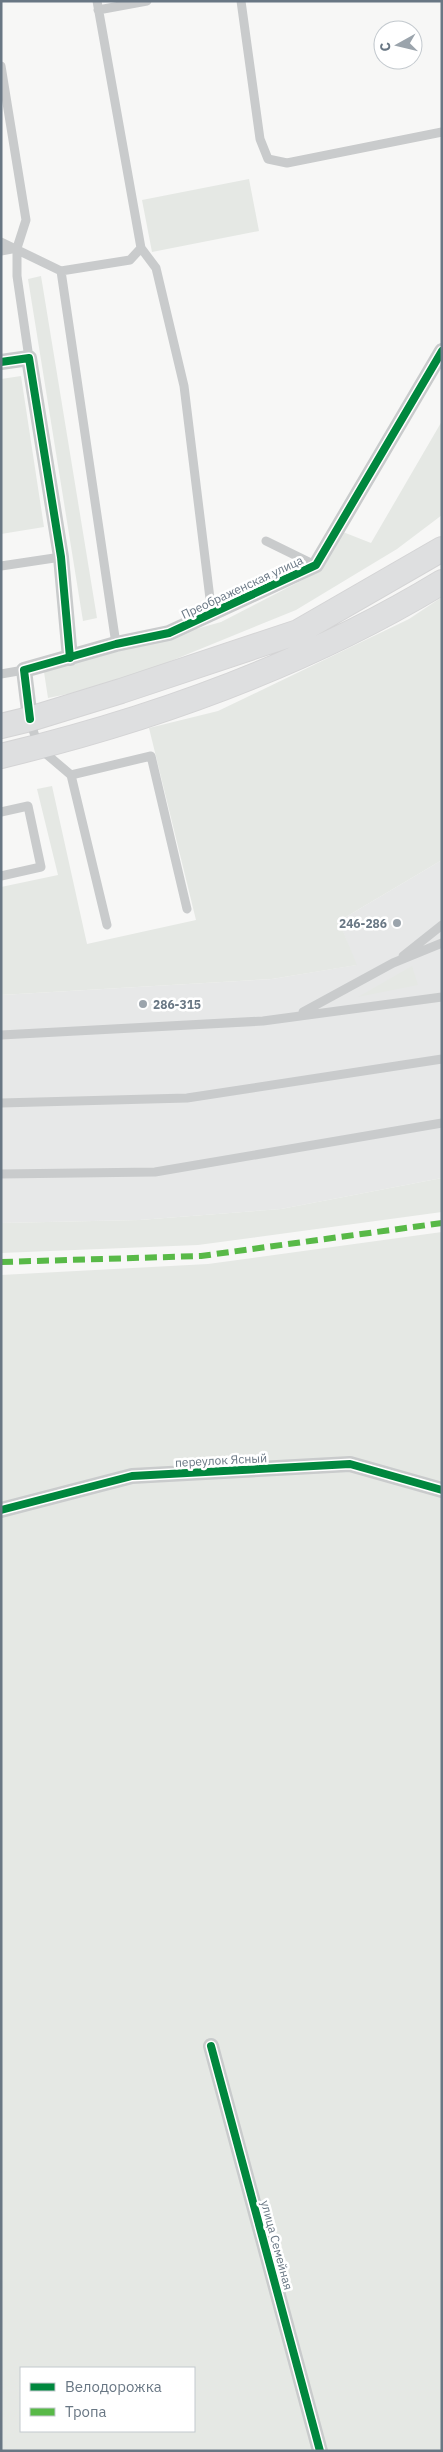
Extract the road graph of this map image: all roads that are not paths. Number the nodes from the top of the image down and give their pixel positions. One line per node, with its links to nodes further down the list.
1 (148, 1): 3 (lane)
2 (241, 1): 5 (lane)
3 (98, 6): 8 (lane)
4 (1, 66): 7 (lane)
5 (442, 132)
6 (1, 242): 7 (lane)
7 (17, 248): 9 (lane); 10 (lane); 12 (lane)
8 (141, 248): 10 (lane); 20 (lane)
9 (1, 251)
10 (61, 271): 21 (lane)
11 (442, 350): 18 (street, Преображенская улица)
12 (29, 358): 13 (street); 16 (street)
13 (1, 362)
14 (266, 541): 18 (lane)
15 (442, 549): 25 (main road)
16 (61, 557): 17 (lane); 22 (street)
17 (1, 566)
18 (316, 566): 20 (street, Преображенская улица)
19 (442, 582): 27 (main road)
20 (212, 615): 21 (street, Преображенская улица)
21 (116, 644): 22 (street, Преображенская улица)
22 (70, 658): 23 (street, Преображенская улица)
23 (24, 670): 24 (lane); 25 (street)
24 (1, 674)
25 (30, 719): 26 (main road); 27 (lane)
26 (1, 726)
27 (38, 747): 28 (main road); 29 (lane)
28 (1, 756)
29 (71, 775): 32 (lane); 33 (lane)
30 (1, 812): 31 (lane)
31 (1, 876)
32 (187, 909)
33 (106, 925)
34 (442, 925): 36 (lane)
35 (442, 943): 36 (lane)
36 (394, 963): 38 (lane)
37 (442, 997): 38 (lane)
38 (297, 1015): 39 (lane)
39 (1, 1035)
40 (442, 1059): 41 (lane)
41 (1, 1103)
42 (442, 1123): 43 (lane)
43 (1, 1174)
44 (442, 1490): 45 (street, переулок Ясный)
45 (1, 1510)
46 (211, 2046): 47 (street, улица Семейная)
47 (320, 2451)

